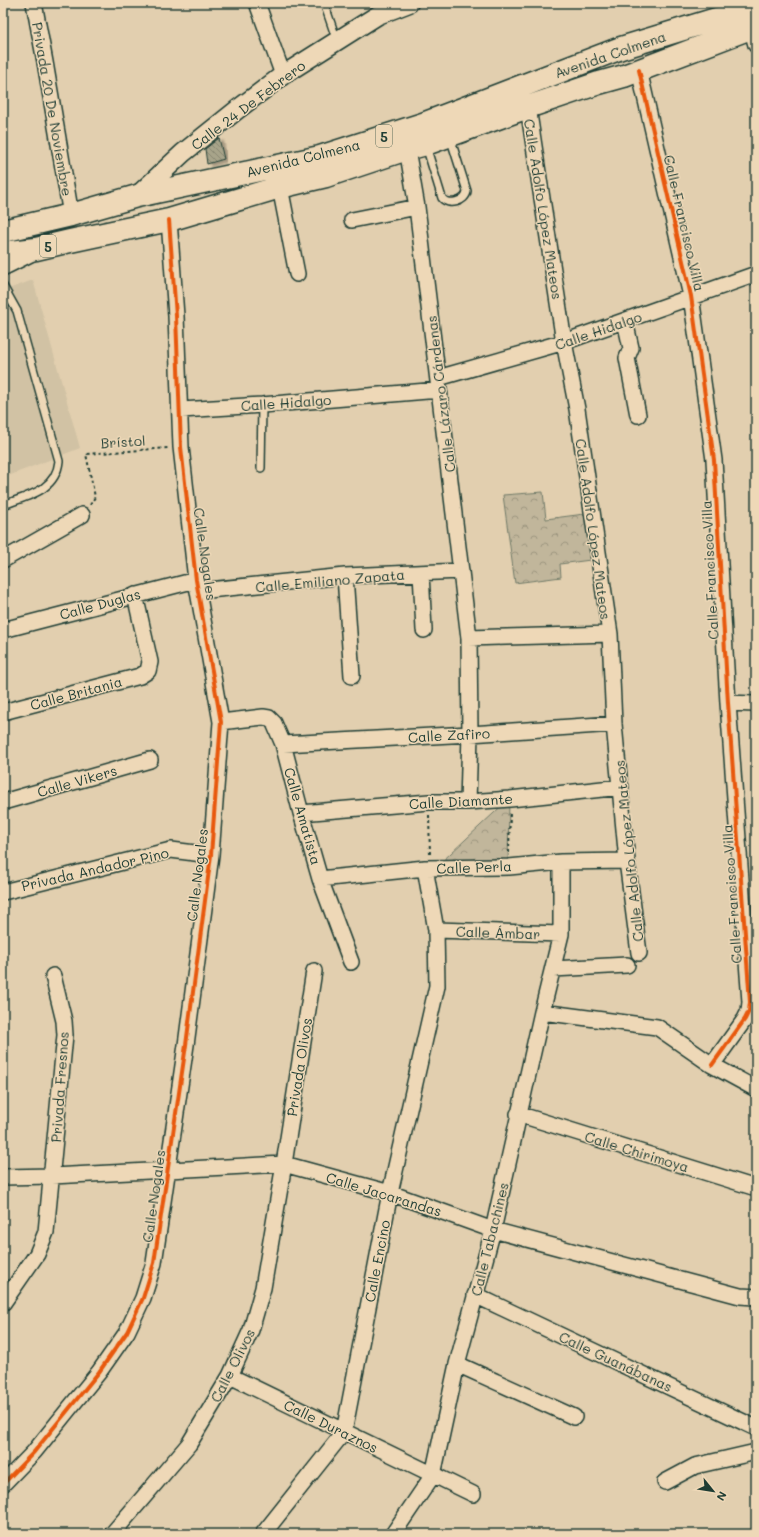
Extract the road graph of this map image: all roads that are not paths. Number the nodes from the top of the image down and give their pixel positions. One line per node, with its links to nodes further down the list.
1 (34, 3): 15 (street, Privada 20 De Noviembre)
2 (257, 3): 8 (street)
3 (324, 3): 6 (lane)
4 (409, 3): 6 (street, Calle 24 De Febrero)
5 (755, 27): 7 (main road, Avenida Colmena / 5); 13 (main road, Avenida Colmena / 5)
6 (337, 42): 8 (street, Calle 24 De Febrero)
7 (639, 70): 9 (main road, Avenida Colmena / 5); 25 (street, Calle Francisco Villa)
8 (284, 75): 13 (street, Calle 24 De Febrero)
9 (528, 107): 10 (main road, 5); 27 (street, Calle Adolfo López Mateos)
10 (450, 136): 11 (main road, 5); 11 (lane)
11 (416, 147): 12 (main road, 5); 14 (street, Calle Lázaro Cárdenas)
12 (280, 187): 16 (main road, 5); 22 (street)
13 (137, 196): 15 (main road, Avenida Colmena / 5)
14 (417, 207): 17 (street); 28 (street, Calle Lázaro Cárdenas)
15 (71, 215): 18 (main road, Avenida Colmena / 5)
16 (169, 220): 19 (main road, 5); 30 (street, Calle Nogales)
17 (352, 220)
18 (3, 231)
19 (36, 250): 20 (main road, 5); 21 (street)
20 (3, 253)
21 (3, 266)
22 (297, 274)
23 (756, 274): 25 (street, Calle Hidalgo)
24 (3, 286): 33 (lane)
25 (691, 296): 26 (street, Calle Hidalgo); 46 (street, Calle Francisco Villa)
26 (625, 321): 27 (street, Calle Hidalgo); 31 (street)
27 (564, 342): 28 (street, Calle Hidalgo); 43 (street, Calle Adolfo López Mateos)
28 (439, 384): 29 (street, Calle Hidalgo); 36 (street, Calle Lázaro Cárdenas)
29 (262, 405): 30 (street, Calle Hidalgo); 32 (lane)
30 (180, 410): 39 (street, Calle Nogales)
31 (638, 415)
32 (261, 468)
33 (3, 505)
34 (82, 515): 35 (street)
35 (3, 560)
36 (461, 571): 37 (street, Calle Emiliano Zapata); 44 (street, Calle Lázaro Cárdenas)
37 (421, 573): 38 (street, Calle Emiliano Zapata); 42 (street)
38 (345, 576): 39 (street, Calle Emiliano Zapata); 45 (street)
39 (198, 585): 40 (street, Calle Duglas); 49 (street, Calle Nogales)
40 (135, 595): 41 (street, Calle Duglas); 48 (street, Calle Britania)
41 (3, 630)
42 (424, 630)
43 (610, 634): 44 (street); 50 (street, Calle Adolfo López Mateos)
44 (469, 638): 51 (street, Calle Lázaro Cárdenas)
45 (352, 676)
46 (728, 703): 47 (street); 73 (street, Calle Francisco Villa)
47 (756, 704)
48 (3, 712)
49 (221, 722): 52 (street, Calle Amatista); 58 (street, Calle Nogales)
50 (614, 724): 51 (street, Calle Zafiro); 54 (street, Calle Adolfo López Mateos)
51 (470, 734): 52 (street, Calle Zafiro); 56 (street, Calle Lázaro Cárdenas)
52 (283, 744): 57 (street, Calle Amatista)
53 (150, 760): 55 (street, Calle Vikers)
54 (621, 787): 56 (street, Calle Diamante); 59 (street, Calle Adolfo López Mateos)
55 (3, 802)
56 (468, 802): 57 (street, Calle Diamante)
57 (301, 813): 62 (street, Calle Amatista)
58 (211, 855): 63 (street, Privada Andador Pino); 77 (street, Calle Nogales)
59 (627, 861): 60 (street, Calle Perla); 66 (street, Calle Adolfo López Mateos)
60 (561, 862): 61 (street, Calle Perla); 65 (street, Calle Tabachines)
61 (428, 868): 62 (street, Calle Perla); 64 (street, Calle Encino)
62 (320, 880): 67 (street, Calle Amatista)
63 (3, 892)
64 (436, 930): 65 (street, Calle Ámbar); 81 (street, Calle Encino)
65 (561, 934): 69 (street, Calle Tabachines)
66 (639, 953)
67 (351, 962)
68 (626, 965): 69 (street)
69 (553, 969): 72 (street, Calle Tabachines)
70 (314, 970): 76 (street, Privada Olivos)
71 (53, 976): 78 (street, Privada Fresnos)
72 (542, 1012): 73 (street); 75 (street, Calle Tabachines)
73 (712, 1065): 74 (street)
74 (756, 1089)
75 (518, 1114): 80 (street, Calle Chirimoya); 82 (street, Calle Tabachines)
76 (284, 1164): 77 (street, Calle Jacarandas); 81 (street, Calle Jacarandas); 87 (street, Calle Olivos)
77 (168, 1170): 78 (street, Calle Jacarandas); 94 (street, Calle Nogales)
78 (52, 1176): 79 (street, Calle Jacarandas); 85 (street, Privada Fresnos)
79 (3, 1177)
80 (756, 1188)
81 (390, 1193): 82 (street, Calle Jacarandas); 90 (street, Calle Encino)
82 (493, 1230): 83 (street, Calle Tabachines); 84 (street, Calle Jacarandas)
83 (475, 1295): 86 (street, Calle Tabachines); 89 (street, Calle Guanábanas)
84 (756, 1297)
85 (3, 1303)
86 (457, 1364): 88 (street); 92 (street, Calle Tabachines)
87 (230, 1376): 90 (street, Calle Duraznos); 96 (street, Calle Olivos)
88 (574, 1417)
89 (756, 1428)
90 (344, 1432): 92 (street, Calle Duraznos); 97 (street, Calle Encino)
91 (756, 1452): 93 (street)
92 (433, 1475): 95 (street, Calle Duraznos); 98 (street, Calle Tabachines)
93 (665, 1482)
94 (3, 1484)
95 (473, 1494)
96 (114, 1534)
97 (262, 1534)
98 (393, 1534)

